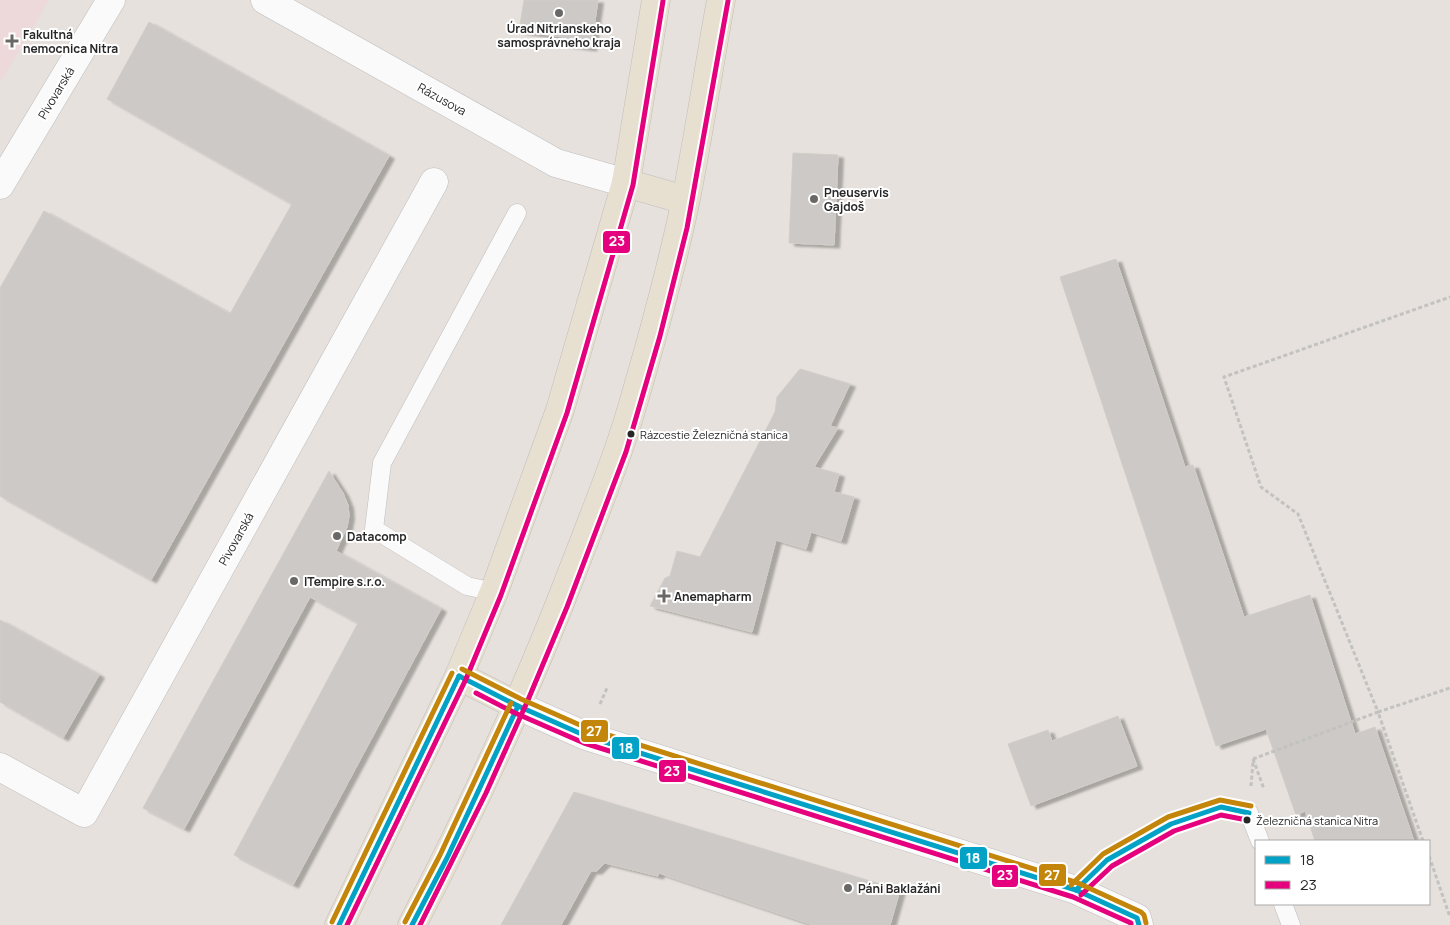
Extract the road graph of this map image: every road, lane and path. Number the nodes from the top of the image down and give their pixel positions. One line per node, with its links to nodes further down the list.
1 (111, 0): 7 (street, Pivovarská)
2 (266, 0): 6 (street, Rázusova)
3 (656, 0): 6 (main road)
4 (721, 0): 8 (main road)
5 (434, 182): 19 (street, Pivovarská)
6 (626, 183): 8 (main road); 11 (main road)
7 (0, 185)
8 (685, 200): 16 (main road)
9 (517, 213): 11 (lane)
10 (1450, 297): 17 (path)
11 (494, 592): 12 (main road)
12 (459, 676): 16 (main road); 26 (main road)
13 (607, 688): 15 (path)
14 (1450, 688): 17 (path)
15 (600, 704)
16 (518, 706): 23 (street); 27 (main road)
17 (1378, 712): 18 (path); 21 (path)
18 (1253, 759)
19 (0, 767)
20 (1260, 840): 23 (lane)
21 (1423, 840)
22 (1430, 859): 25 (path)
23 (1076, 890): 28 (street)
24 (1283, 905): 29 (lane)
25 (1450, 916)
26 (339, 925)
27 (412, 925)
28 (1139, 925)
29 (1291, 925)

